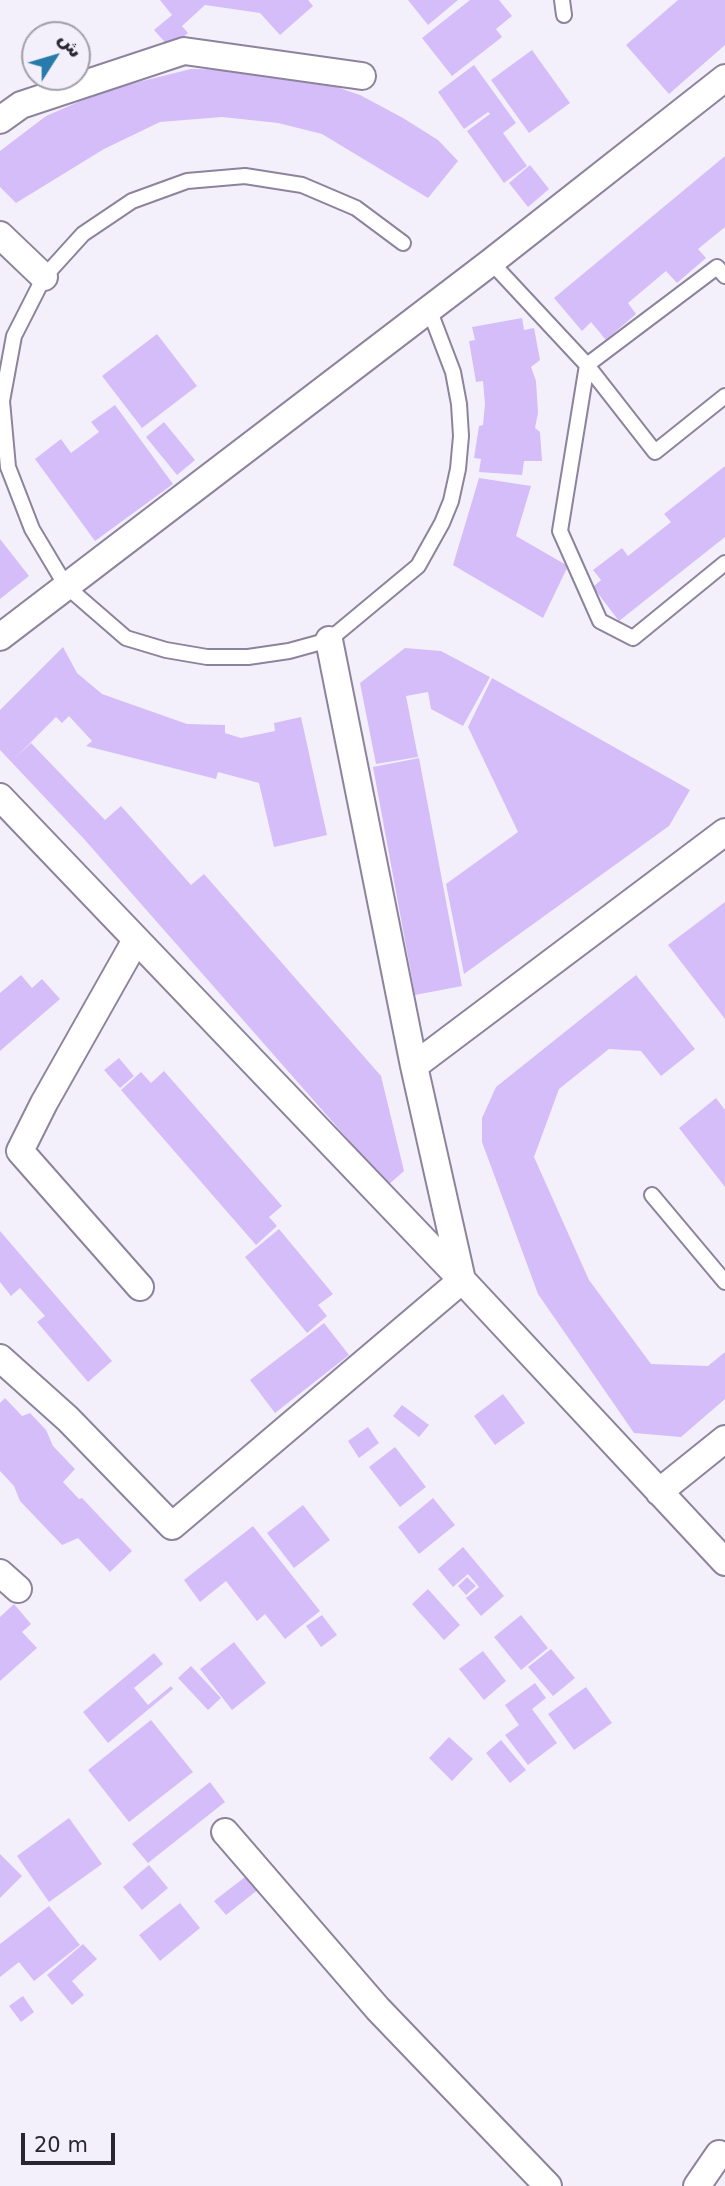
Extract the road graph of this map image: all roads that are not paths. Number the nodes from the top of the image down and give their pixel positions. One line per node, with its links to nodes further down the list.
1 (362, 76): 3 (street)
2 (725, 78): 6 (street)
3 (0, 120)
4 (0, 235): 8 (street)
5 (403, 243): 8 (lane)
6 (491, 262): 9 (street); 10 (lane)
7 (725, 276): 10 (lane)
8 (44, 277): 13 (lane)
9 (429, 309): 13 (street); 15 (lane)
10 (587, 365): 11 (lane); 12 (lane)
11 (725, 396)
12 (725, 563)
13 (66, 586): 14 (street); 15 (lane)
14 (0, 637)
15 (329, 640): 19 (street)
16 (0, 797): 18 (street)
17 (725, 832): 19 (street)
18 (136, 940): 21 (street); 23 (street)
19 (414, 1066): 21 (street)
20 (652, 1195): 22 (lane)
21 (462, 1280): 24 (street); 26 (street)
22 (725, 1282)
23 (140, 1287)
24 (0, 1358)
25 (725, 1439): 26 (street)
26 (659, 1492): 27 (street)
27 (725, 1562)
28 (225, 1832): 30 (street)
29 (719, 2154): 31 (street)
30 (548, 2186)
31 (697, 2186)

